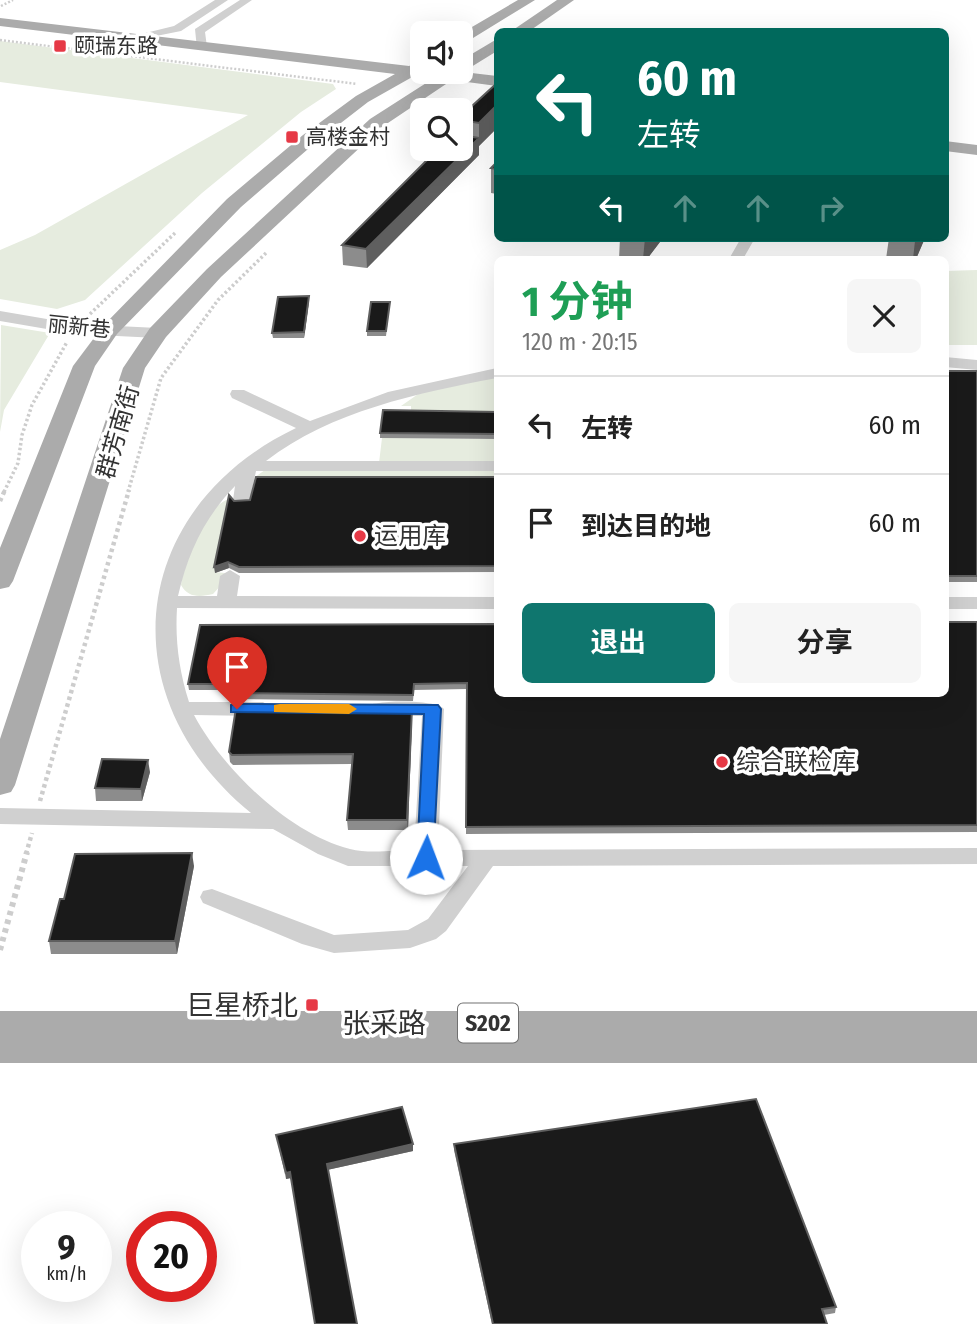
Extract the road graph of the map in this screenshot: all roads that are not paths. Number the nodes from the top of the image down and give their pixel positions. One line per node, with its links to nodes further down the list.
1 (223, 0): 9 (street)
2 (247, 0): 11 (street)
3 (528, 0): 8 (main road)
4 (567, 0): 6 (main road)
5 (0, 22): 9 (main road)
6 (523, 28)
7 (0, 33): 18 (main road)
8 (473, 33)
9 (131, 38): 11 (main road)
10 (494, 45): 12 (main road, 群芳南街)
11 (201, 47): 13 (main road)
12 (473, 56)
13 (410, 70)
14 (473, 77): 17 (main road)
15 (410, 79): 18 (main road)
16 (410, 79): 18 (main road, 群芳南街)
17 (494, 80)
18 (389, 84): 27 (main road, 群芳南街)
19 (424, 84): 28 (main road, 群芳南街)
20 (473, 84): 21 (main road)
21 (494, 90)
22 (949, 138): 23 (main road)
23 (977, 142)
24 (949, 146): 25 (main road)
25 (977, 150)
26 (0, 316): 27 (street, 丽新巷)
27 (110, 330): 28 (street, 丽新巷); 38 (main road, 群芳南街)
28 (158, 333): 47 (main road, 群芳南街)
29 (949, 362): 30 (street)
30 (977, 365)
31 (494, 374): 33 (street)
32 (238, 394): 33 (street)
33 (311, 428): 34 (street)
34 (248, 466): 35 (street); 36 (street); 39 (street)
35 (494, 466)
36 (242, 500)
37 (230, 576): 40 (street)
38 (0, 581)
39 (166, 602): 40 (street); 44 (street)
40 (226, 602): 41 (street)
41 (494, 603)
42 (949, 603): 43 (street)
43 (977, 604)
44 (181, 708): 45 (street); 49 (street)
45 (279, 709)
46 (349, 709): 51 (street)
47 (0, 785)
48 (0, 816): 49 (street)
49 (279, 821): 51 (street)
50 (977, 856): 52 (street)
51 (426, 858): 52 (street)
52 (486, 858): 53 (street)
53 (212, 897)
54 (0, 1024): 55 (main road, 张采路 / S202)
55 (977, 1024)
56 (0, 1049): 57 (main road, 张采路 / S202)
57 (977, 1049)

